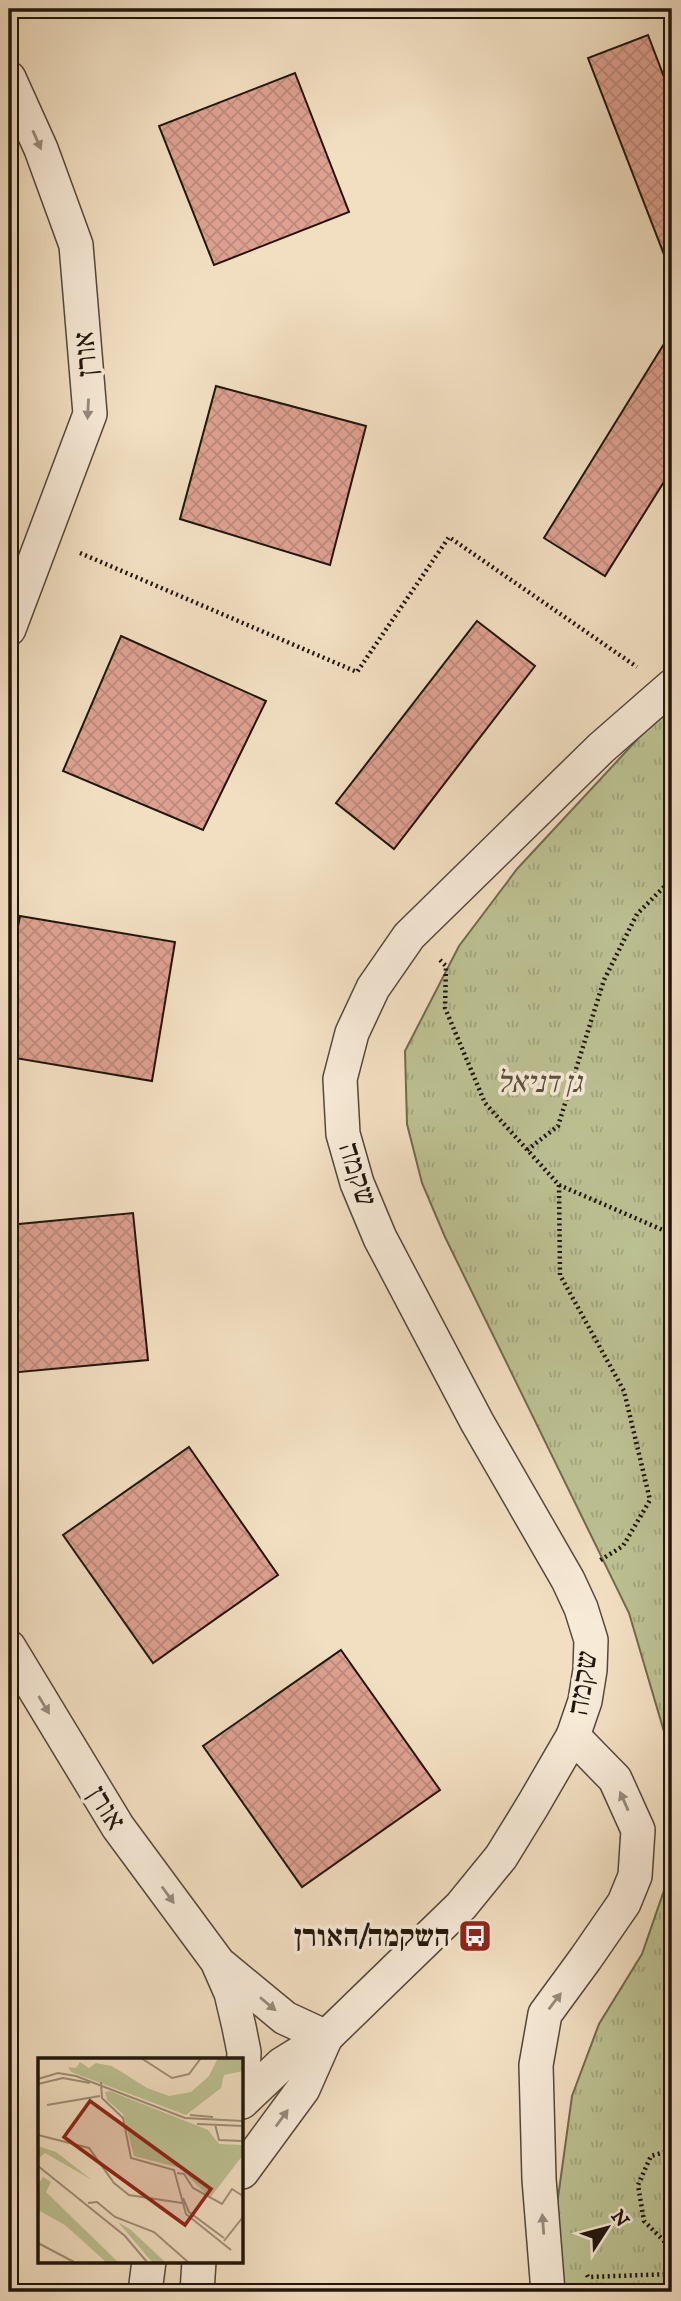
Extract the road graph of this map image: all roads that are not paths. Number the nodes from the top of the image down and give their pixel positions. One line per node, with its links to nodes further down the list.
1 (9, 78): 2 (street, אורן, one-way to 2)
2 (9, 629)
3 (671, 687): 5 (street, שקמה)
4 (9, 1647): 6 (street, אורן, one-way to 6)
5 (573, 1736): 7 (street, שקמה); 17 (street, שקמה, one-way to 5)
6 (216, 1961): 7 (street, אורן, one-way to 7); 8 (street, אורן)
7 (326, 2038): 11 (street, אורן); 12 (street, one-way to 7)
8 (243, 2058)
9 (243, 2062): 10 (street, אורן)
10 (243, 2088)
11 (243, 2100)
12 (243, 2171)
13 (149, 2262): 15 (street)
14 (199, 2262): 16 (street)
15 (145, 2292)
16 (197, 2292)
17 (548, 2292)

